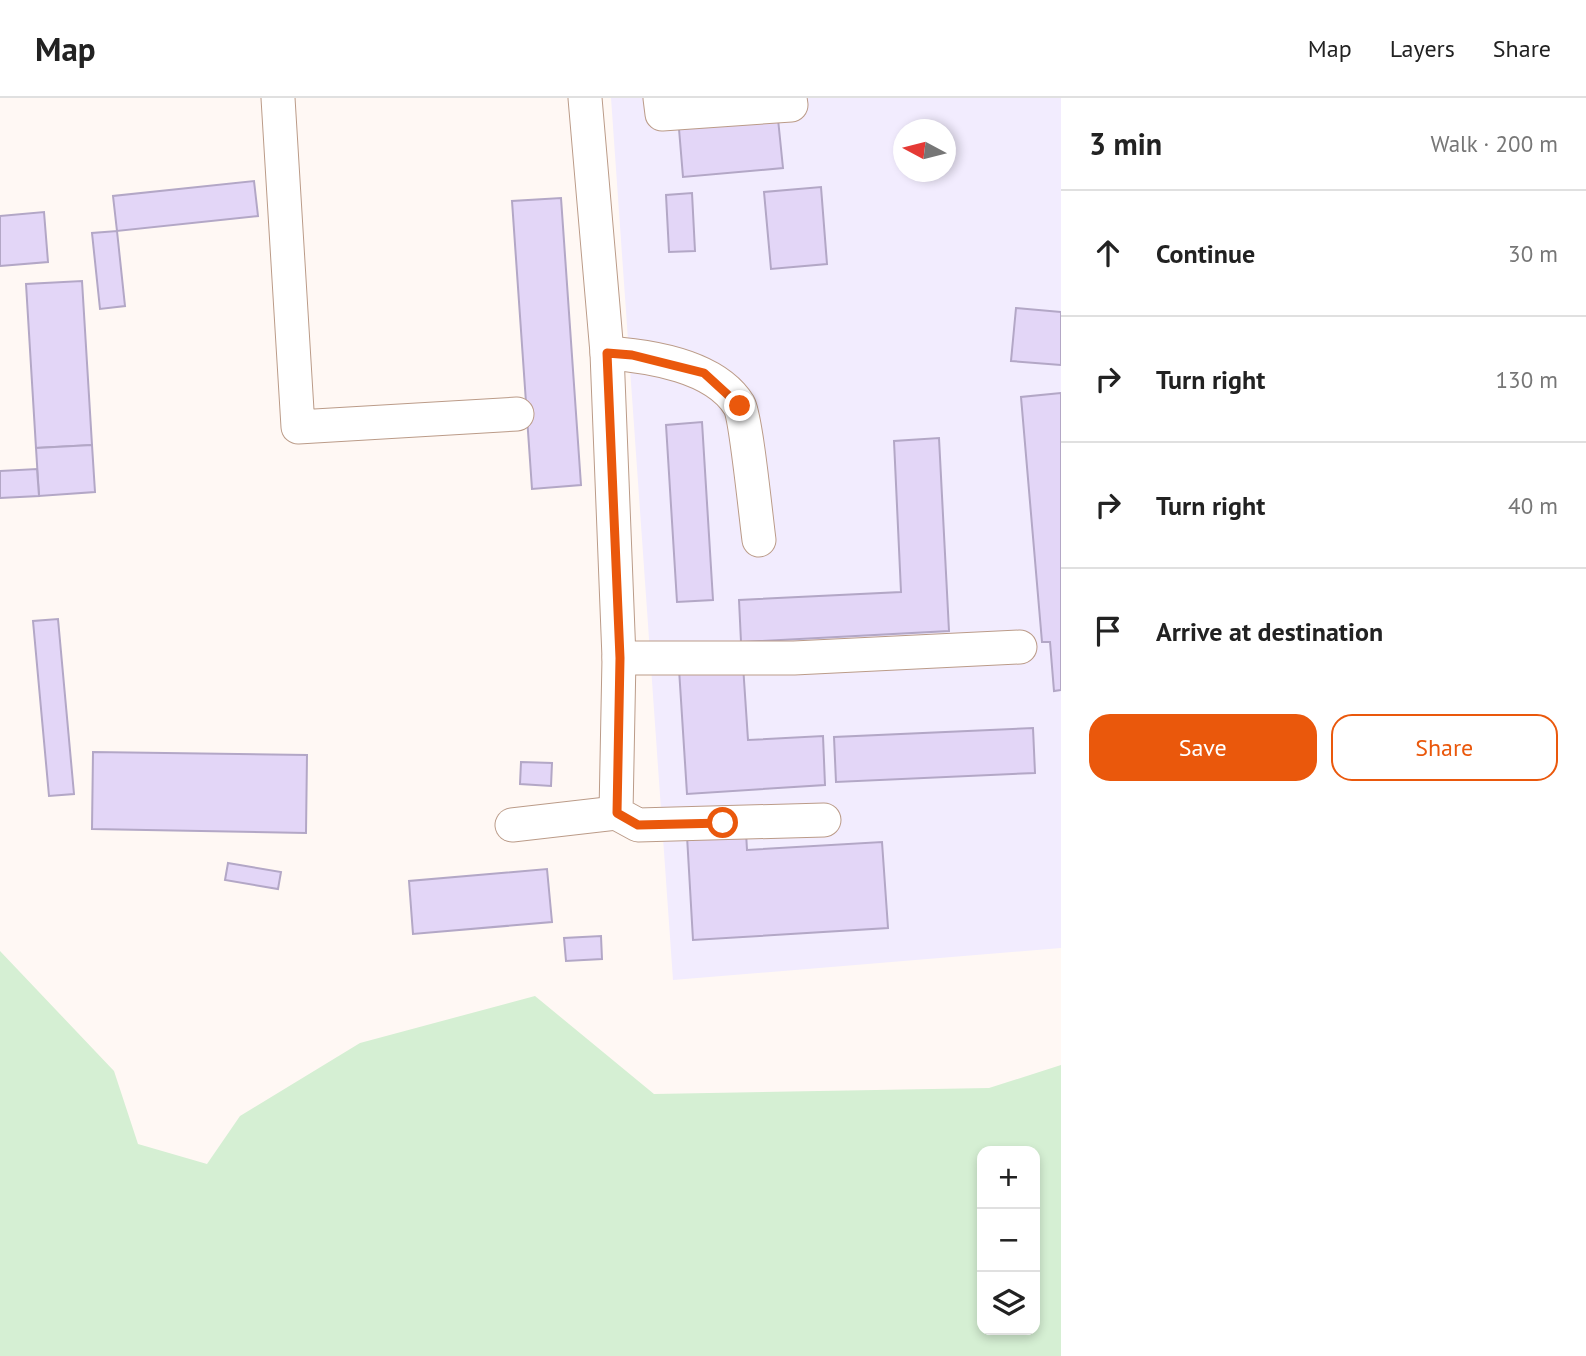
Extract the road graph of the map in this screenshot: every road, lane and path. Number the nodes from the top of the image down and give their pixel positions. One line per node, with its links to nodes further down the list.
1 (278, 98): 6 (lane)
2 (585, 98): 5 (lane)
3 (660, 98): 4 (lane)
4 (790, 98)
5 (607, 353): 7 (lane); 9 (lane)
6 (517, 414)
7 (759, 540)
8 (1020, 647): 9 (lane)
9 (620, 658): 10 (lane)
10 (617, 813): 11 (lane); 12 (lane)
11 (824, 820)
12 (512, 825)

